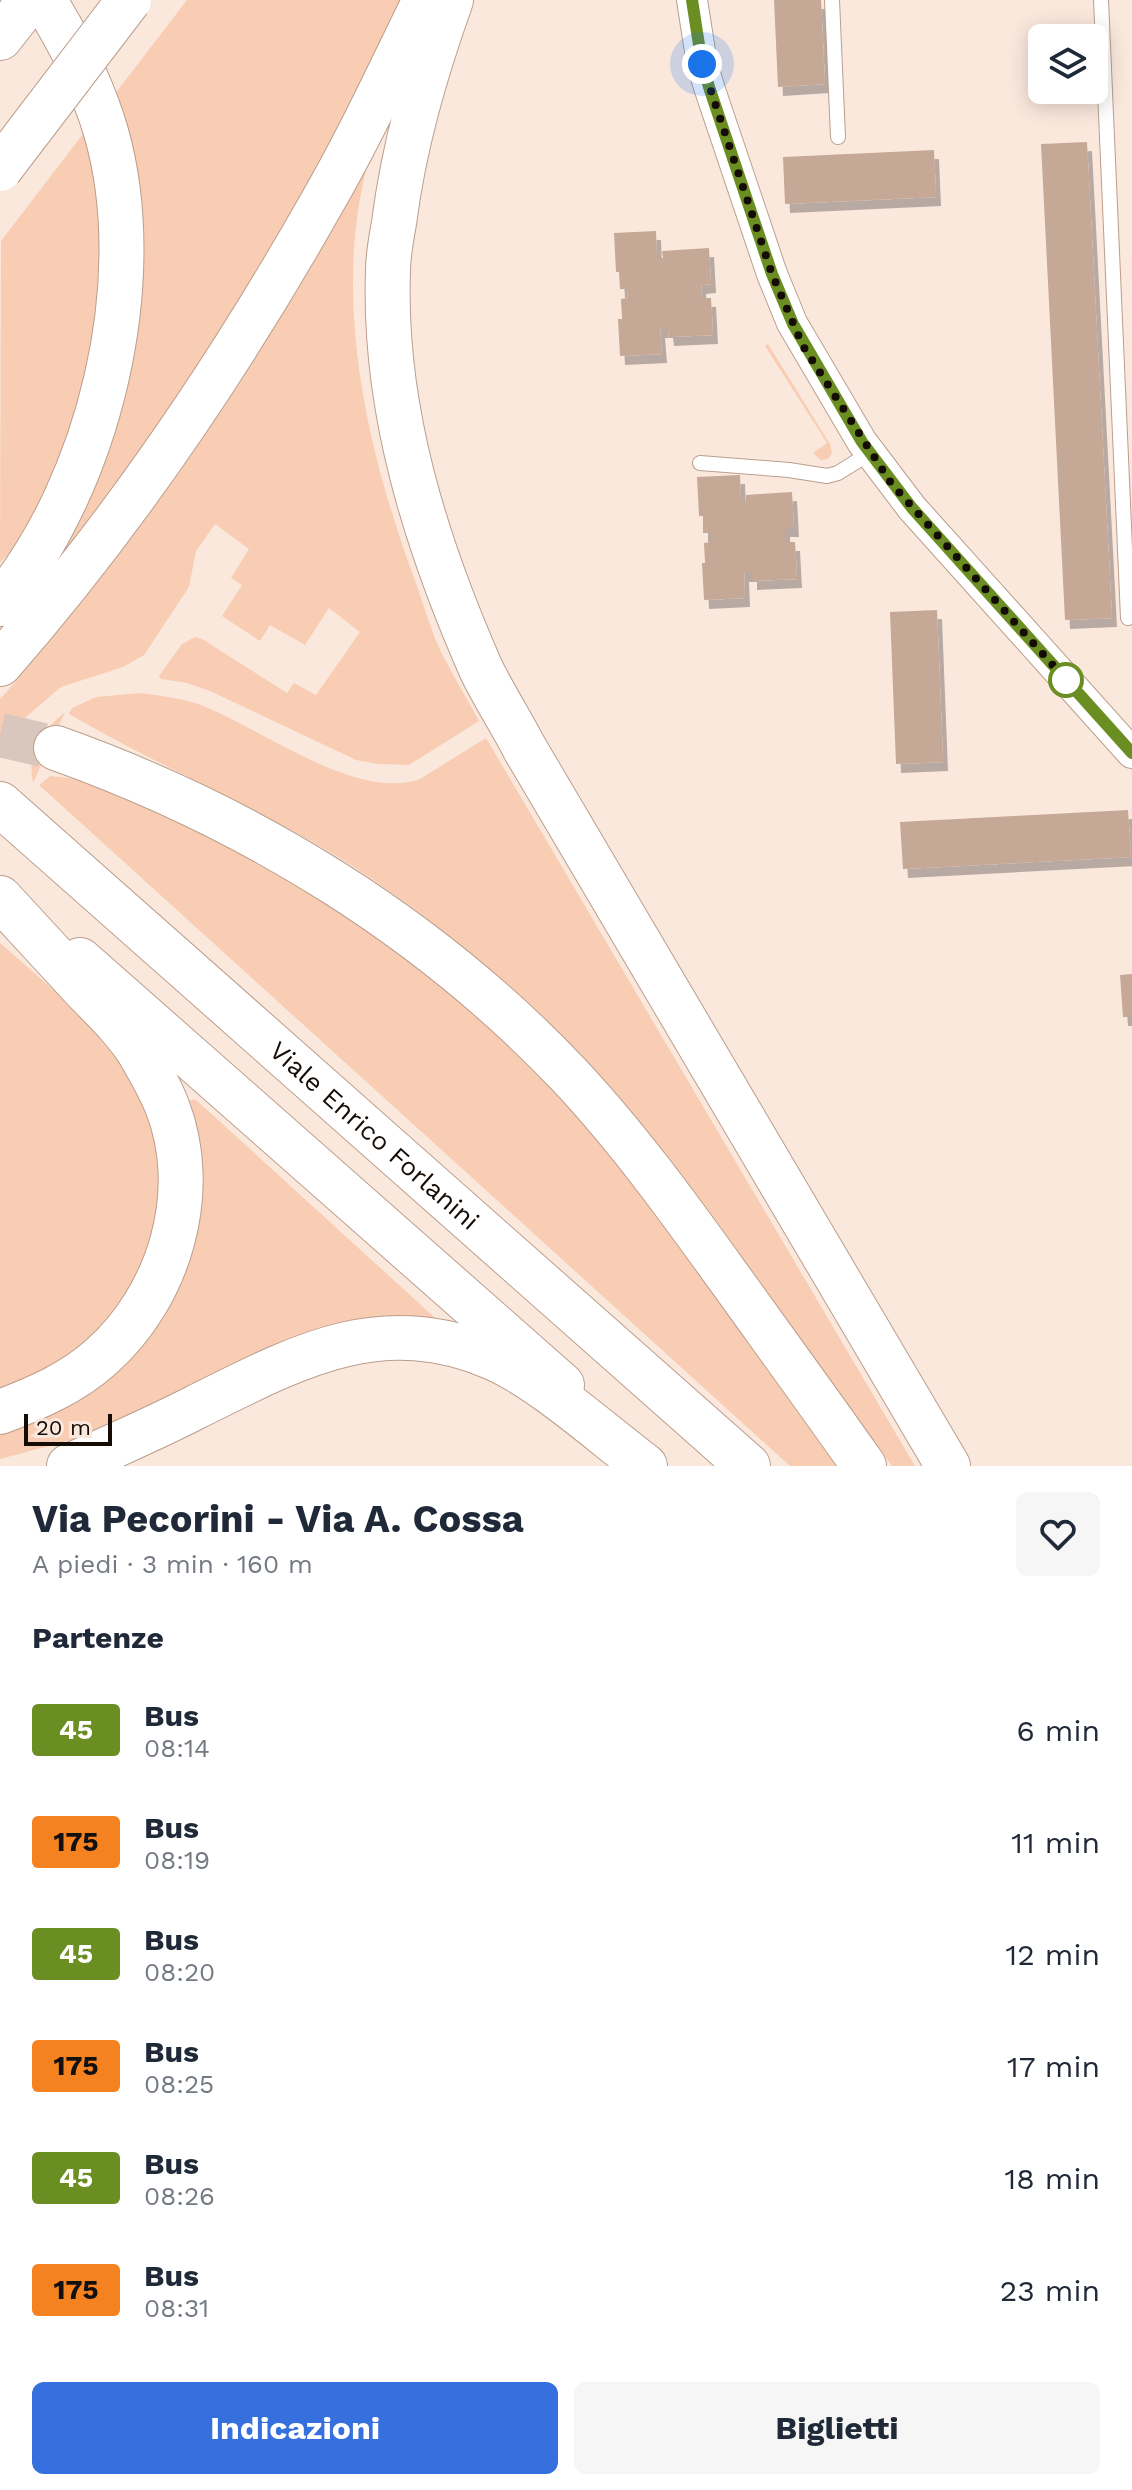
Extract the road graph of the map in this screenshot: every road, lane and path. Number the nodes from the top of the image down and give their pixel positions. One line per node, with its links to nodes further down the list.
1 (30, 0): 9 (main road)
2 (44, 0): 14 (main road)
3 (129, 0): 11 (main road, bridge)
4 (425, 0): 16 (main road)
5 (451, 0): 30 (main road)
6 (692, 0): 12 (street)
7 (832, 0): 10 (lane)
8 (1101, 0): 15 (lane)
9 (0, 38)
10 (838, 137)
11 (0, 169)
12 (870, 453): 13 (lane); 17 (street)
13 (700, 463)
14 (0, 604)
15 (1128, 618)
16 (1, 663)
17 (1129, 744)
18 (56, 748): 29 (main road)
19 (0, 804): 28 (main road, Viale Enrico Forlanini)
20 (0, 890): 27 (main road)
21 (0, 898): 22 (main road)
22 (0, 1412)
23 (156, 1427): 24 (main road); 25 (main road); 26 (main road)
24 (45, 1466)
25 (69, 1466)
26 (645, 1466)
27 (654, 1466)
28 (748, 1466)
29 (864, 1466)
30 (948, 1466)

